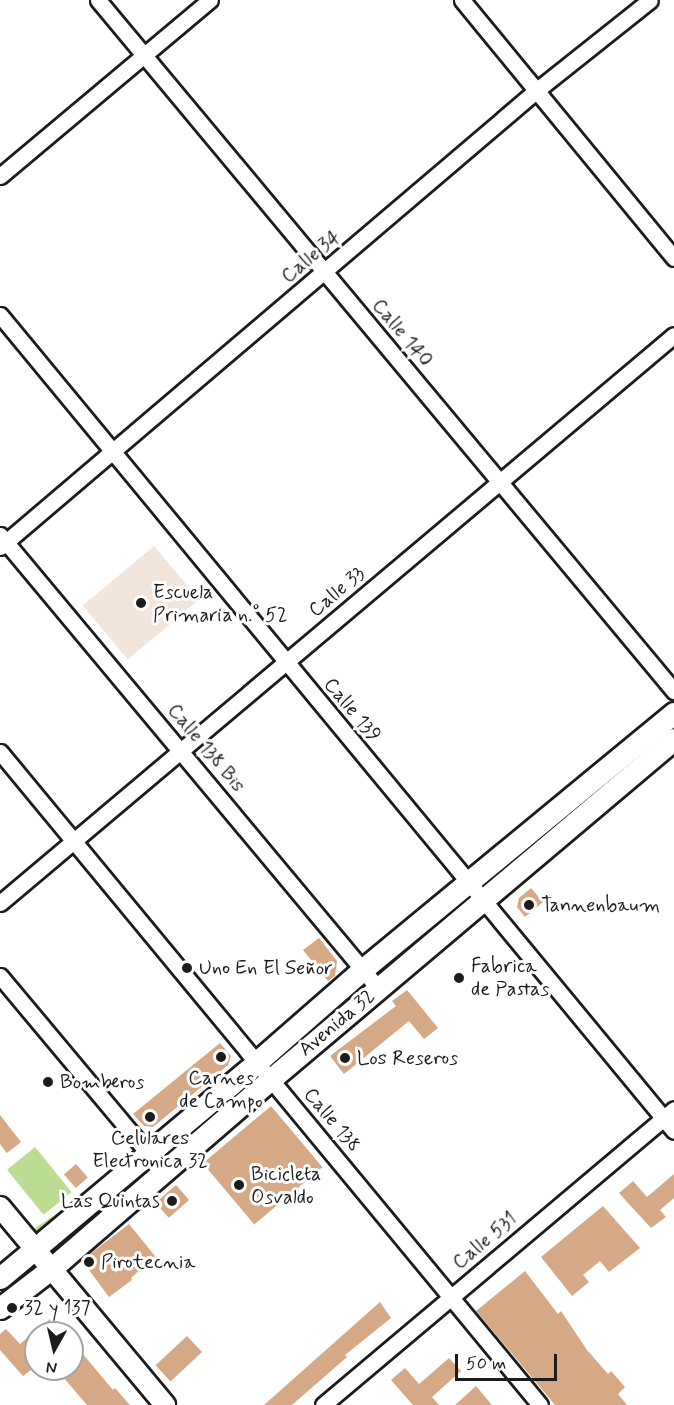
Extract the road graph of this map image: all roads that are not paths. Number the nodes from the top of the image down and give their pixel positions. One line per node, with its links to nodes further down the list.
1 (98, 0): 5 (street, Calle 140)
2 (210, 0): 5 (street)
3 (462, 0): 6 (street)
4 (650, 0): 6 (street, Calle 34)
5 (143, 55): 7 (street); 9 (street, Calle 140)
6 (537, 90): 8 (street); 9 (street, Calle 34)
7 (0, 176)
8 (674, 258)
9 (325, 273): 12 (street, Calle 34); 13 (street, Calle 140)
10 (0, 315): 12 (street, Calle 139)
11 (674, 335): 13 (street, Calle 33)
12 (112, 449): 14 (street, Calle 34); 15 (street, Calle 139)
13 (499, 483): 15 (street, Calle 33); 16 (street, Calle 140)
14 (2, 541): 19 (street, Calle 138 Bis)
15 (285, 663): 19 (street, Calle 33); 22 (street, Calle 139)
16 (674, 691)
17 (674, 713): 22 (main road, Avenida 32)
18 (674, 739): 23 (main road, Avenida 32)
19 (181, 751): 21 (street, Calle 33); 25 (street, Calle 138 Bis)
20 (0, 752): 21 (street, Calle 138)
21 (75, 840): 24 (street, Calle 33); 28 (street, Calle 138)
22 (468, 882): 23 (street, Calle 139); 25 (main road, Avenida 32)
23 (484, 900): 27 (main road, Avenida 32); 30 (street, Calle 139)
24 (0, 903)
25 (362, 970): 27 (street, Calle 138 Bis); 28 (main road, Avenida 32)
26 (0, 976): 32 (street)
27 (378, 988): 29 (main road, Avenida 32)
28 (257, 1062): 29 (street, Calle 138); 32 (main road, Avenida 32)
29 (270, 1079): 35 (main road, Avenida 32); 37 (street, Calle 138)
30 (669, 1113): 31 (street, Calle 139); 37 (street, Calle 531)
31 (674, 1131)
32 (148, 1153): 34 (main road, Avenida 32)
33 (0, 1207): 34 (street)
34 (36, 1248): 35 (street); 36 (main road, Avenida 32)
35 (52, 1268): 38 (main road, Avenida 32); 39 (street)
36 (0, 1278)
37 (450, 1297): 40 (street, Calle 531); 41 (street, Calle 138)
38 (0, 1308)
39 (165, 1405)
40 (323, 1405)
41 (540, 1405)

